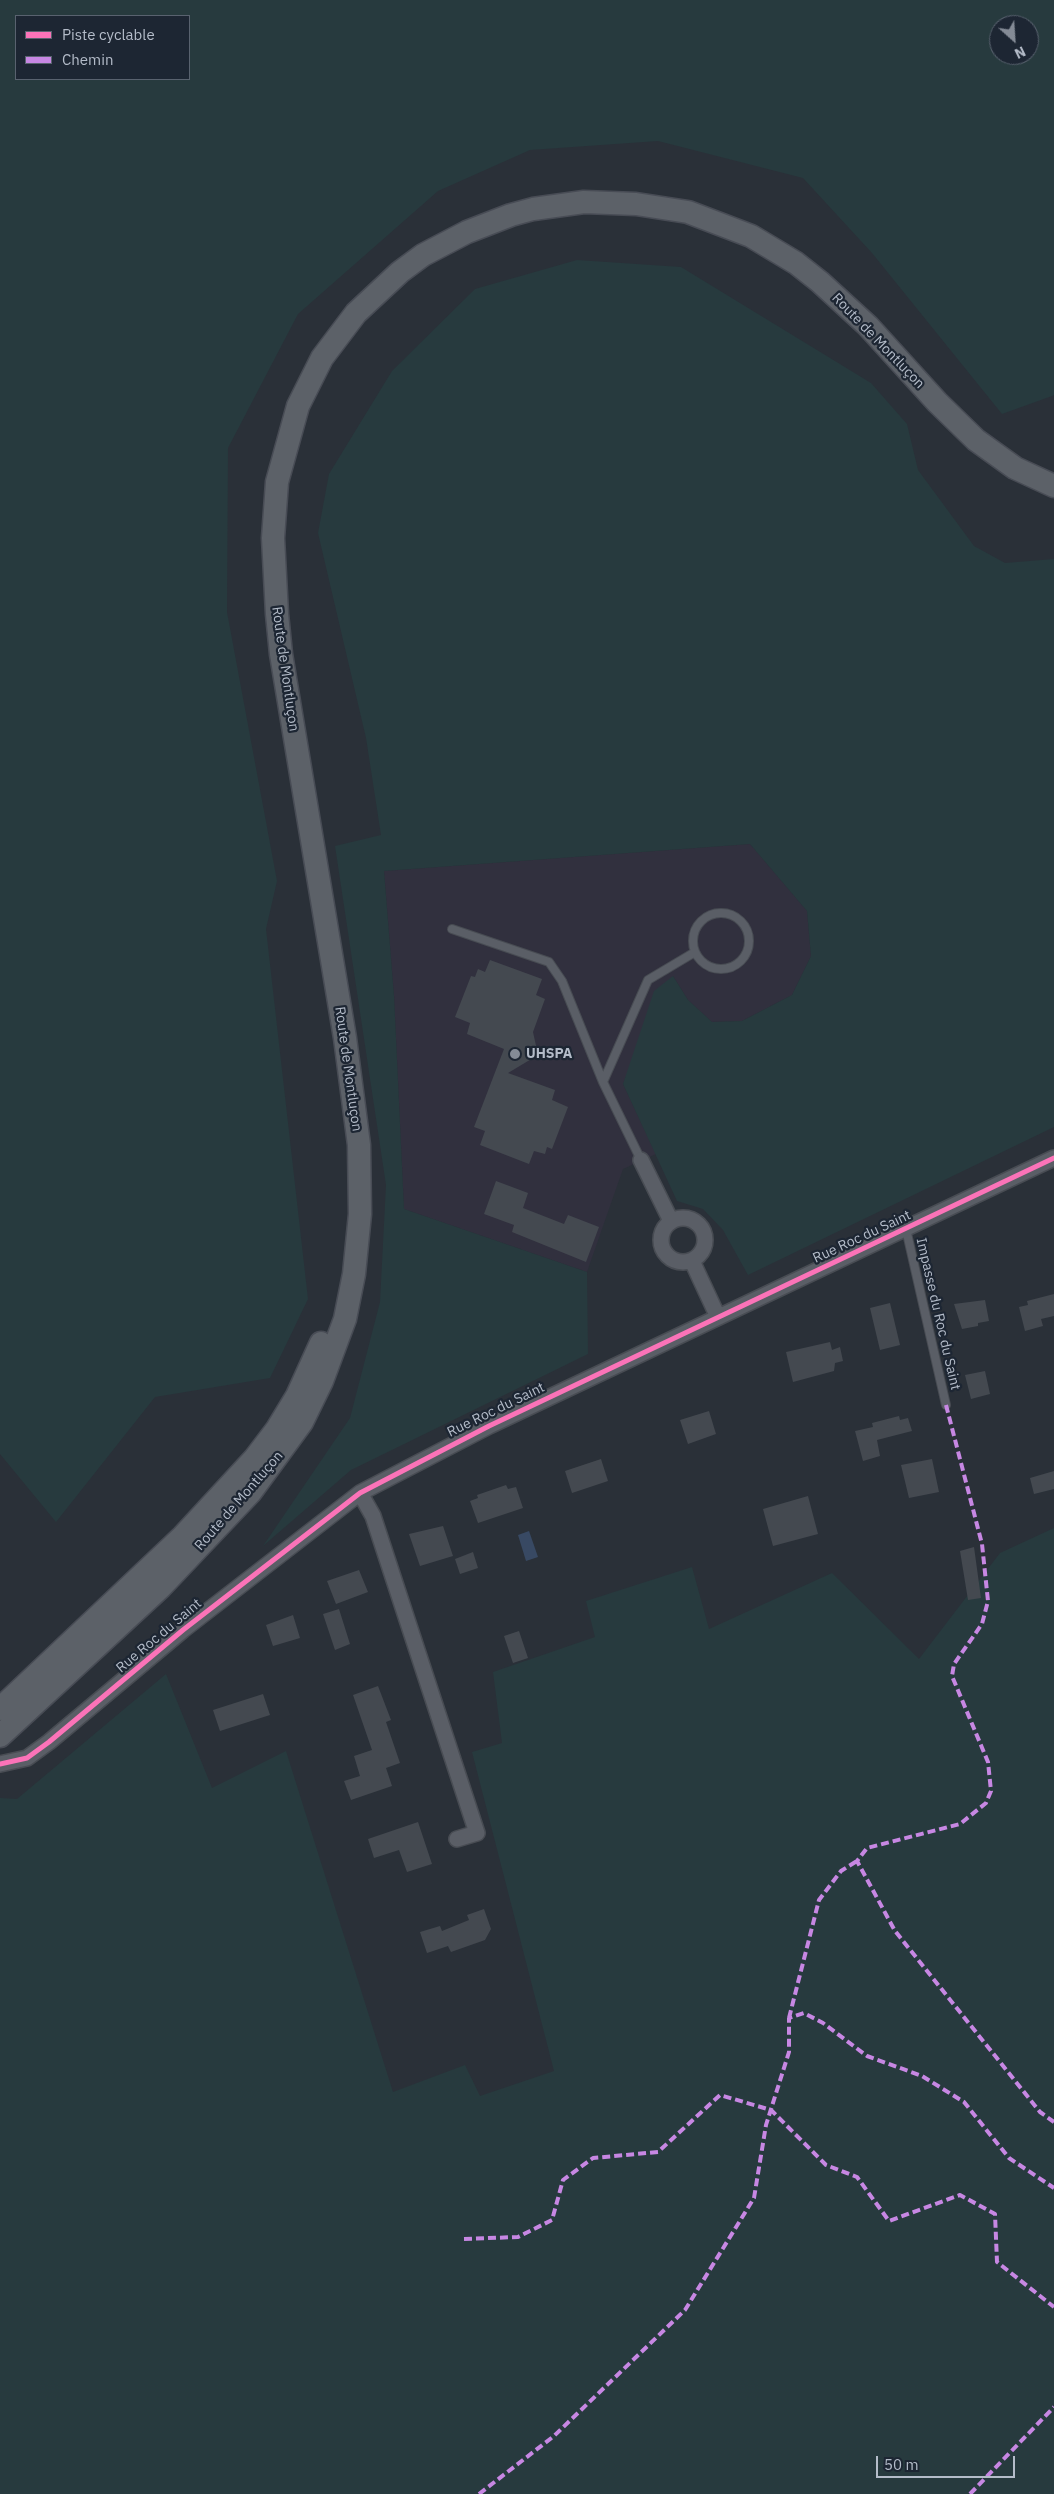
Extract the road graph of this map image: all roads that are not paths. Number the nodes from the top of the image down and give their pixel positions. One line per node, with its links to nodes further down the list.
1 (1054, 472): 14 (main road, Route de Montluçon)
2 (1054, 486): 15 (main road, Route de Montluçon)
3 (452, 929): 5 (lane)
4 (695, 952): 4 (lane); 5 (lane)
5 (604, 1082): 7 (lane)
6 (1054, 1158): 9 (street, Rue Roc du Saint)
7 (641, 1160): 8 (street)
8 (671, 1222): 10 (street); 10 (street)
9 (906, 1229): 11 (street, Rue Roc du Saint); 12 (lane, Impasse du Roc du Saint)
10 (692, 1261): 11 (street)
11 (718, 1317): 13 (street, Rue Roc du Saint)
12 (946, 1405)
13 (360, 1493): 16 (street, Rue Roc du Saint); 17 (street)
14 (0, 1709)
15 (0, 1736)
16 (0, 1764)
17 (456, 1839)

